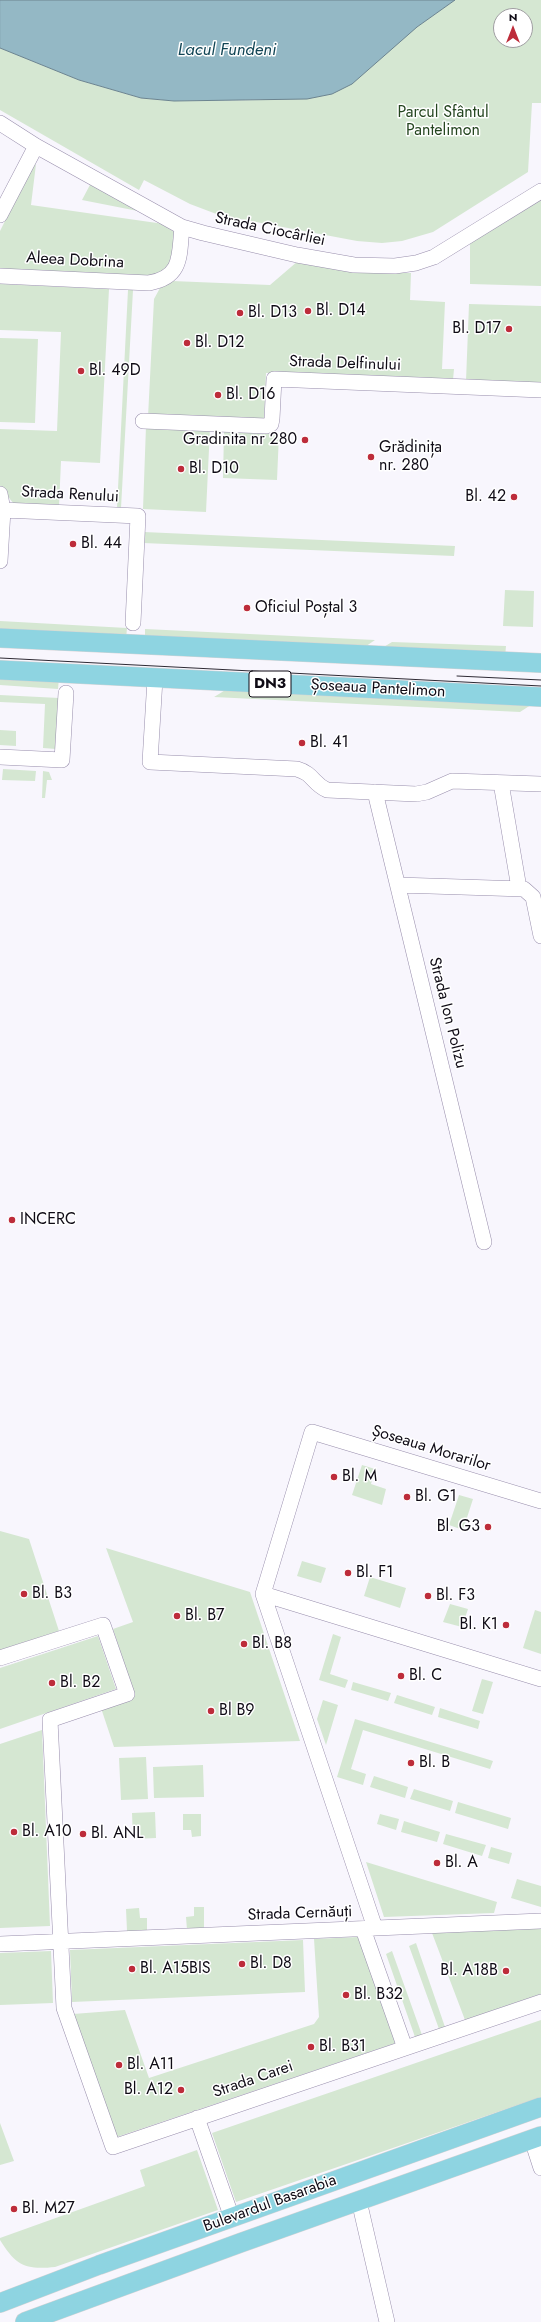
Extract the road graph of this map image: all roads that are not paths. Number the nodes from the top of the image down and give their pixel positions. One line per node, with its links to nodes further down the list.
1 (0, 123): 2 (street, Strada Ciocârliei)
2 (36, 146): 4 (street); 5 (street, Strada Ciocârliei)
3 (541, 191): 5 (street, Strada Ciocârliei)
4 (0, 215)
5 (182, 227): 6 (street, Aleea Dobrina)
6 (0, 276)
7 (541, 390): 8 (street, Strada Delfinului)
8 (143, 421)
9 (0, 494): 10 (street)
10 (3, 510): 11 (street, Strada Renului); 12 (street, Strada Renului)
11 (0, 561)
12 (133, 623)
13 (0, 638): 14 (main road, Șoseaua Pantelimon / DN3)
14 (541, 663)
15 (0, 670): 16 (main road, Șoseaua Pantelimon / DN3)
16 (155, 678): 18 (main road, Șoseaua Pantelimon / DN3); 22 (street)
17 (66, 693): 19 (street)
18 (541, 697)
19 (0, 757)
20 (501, 783): 21 (street); 22 (street); 24 (street)
21 (541, 784)
22 (376, 792): 23 (street, Strada Ion Polizu)
23 (398, 885): 24 (street); 26 (street, Strada Ion Polizu)
24 (519, 888): 25 (street)
25 (541, 936)
26 (484, 1242)
27 (541, 1501): 28 (street, Șoseaua Morarilor)
28 (263, 1594): 30 (street); 32 (street)
29 (0, 1658): 33 (street)
30 (541, 1680)
31 (541, 1920): 32 (street, Strada Cernăuți)
32 (369, 1925): 33 (street, Strada Cernăuți); 36 (street)
33 (61, 1942): 34 (street, Strada Cernăuți); 38 (street, Strada Carei)
34 (0, 1944)
35 (541, 2002): 36 (street, Strada Carei)
36 (405, 2048): 38 (street, Strada Carei)
37 (541, 2107): 42 (main road, Bulevardul Basarabia)
38 (197, 2118): 42 (street)
39 (536, 2138): 40 (street); 41 (main road, Bulevardul Basarabia)
40 (541, 2168)
41 (359, 2201): 44 (main road, Bulevardul Basarabia); 45 (street)
42 (232, 2218): 43 (main road, Bulevardul Basarabia)
43 (0, 2303)
44 (26, 2322)
45 (387, 2322)

